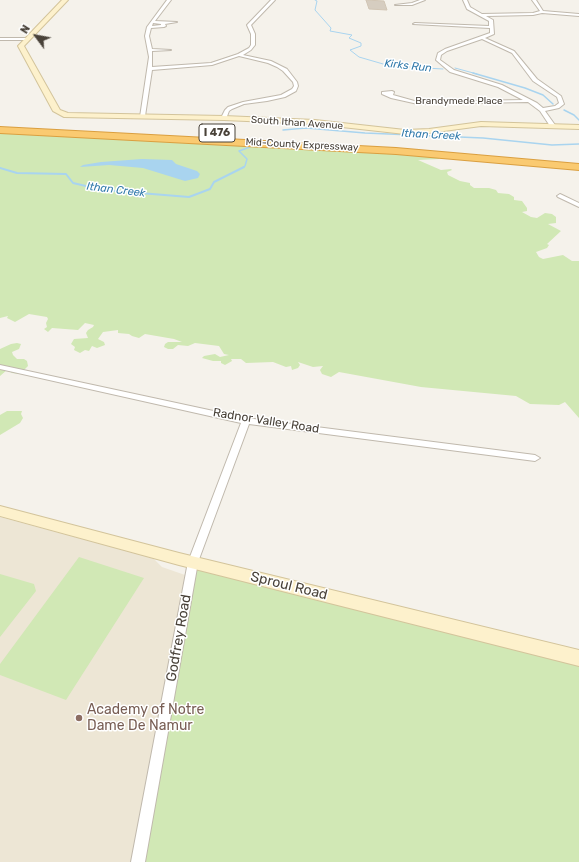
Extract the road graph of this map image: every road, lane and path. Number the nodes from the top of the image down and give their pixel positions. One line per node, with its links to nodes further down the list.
1 (65, 0): 19 (street)
2 (169, 0): 11 (street)
3 (273, 0): 22 (street)
4 (423, 0): 7 (street)
5 (464, 0): 9 (street)
6 (534, 0): 8 (street)
7 (397, 5)
8 (542, 12): 9 (street); 10 (street)
9 (483, 15): 15 (street)
10 (579, 16)
11 (152, 22): 13 (street); 16 (street)
12 (174, 22): 13 (street)
13 (162, 23): 16 (street)
14 (415, 24): 15 (street)
15 (492, 27): 17 (street)
16 (149, 28): 20 (street)
17 (483, 38): 25 (street); 26 (street)
18 (0, 39): 19 (street)
19 (28, 39): 27 (street, South Ithan Avenue)
20 (149, 50): 21 (street); 23 (street)
21 (169, 50)
22 (239, 56): 23 (street); 28 (street)
23 (150, 69): 27 (street)
24 (390, 96): 25 (street, Brandymede Place)
25 (528, 101): 26 (street)
26 (542, 110): 30 (street)
27 (142, 116): 28 (street, South Ithan Avenue)
28 (224, 118): 30 (street, South Ithan Avenue)
29 (0, 122): 33 (highway, Mid-County Expressway / I 476)
30 (552, 125): 31 (street, South Ithan Avenue)
31 (579, 127)
32 (0, 130): 34 (highway, Mid-County Expressway / I 476)
33 (579, 158)
34 (579, 167)
35 (560, 196): 36 (street)
36 (579, 205)
37 (0, 367): 38 (street, Radnor Valley Road)
38 (246, 420): 39 (street, Radnor Valley Road); 41 (street, Godfrey Road)
39 (535, 458)
40 (0, 511): 41 (street, Sproul Road)
41 (193, 562): 42 (street, Sproul Road); 43 (street, Godfrey Road)
42 (579, 658)
43 (138, 862)

